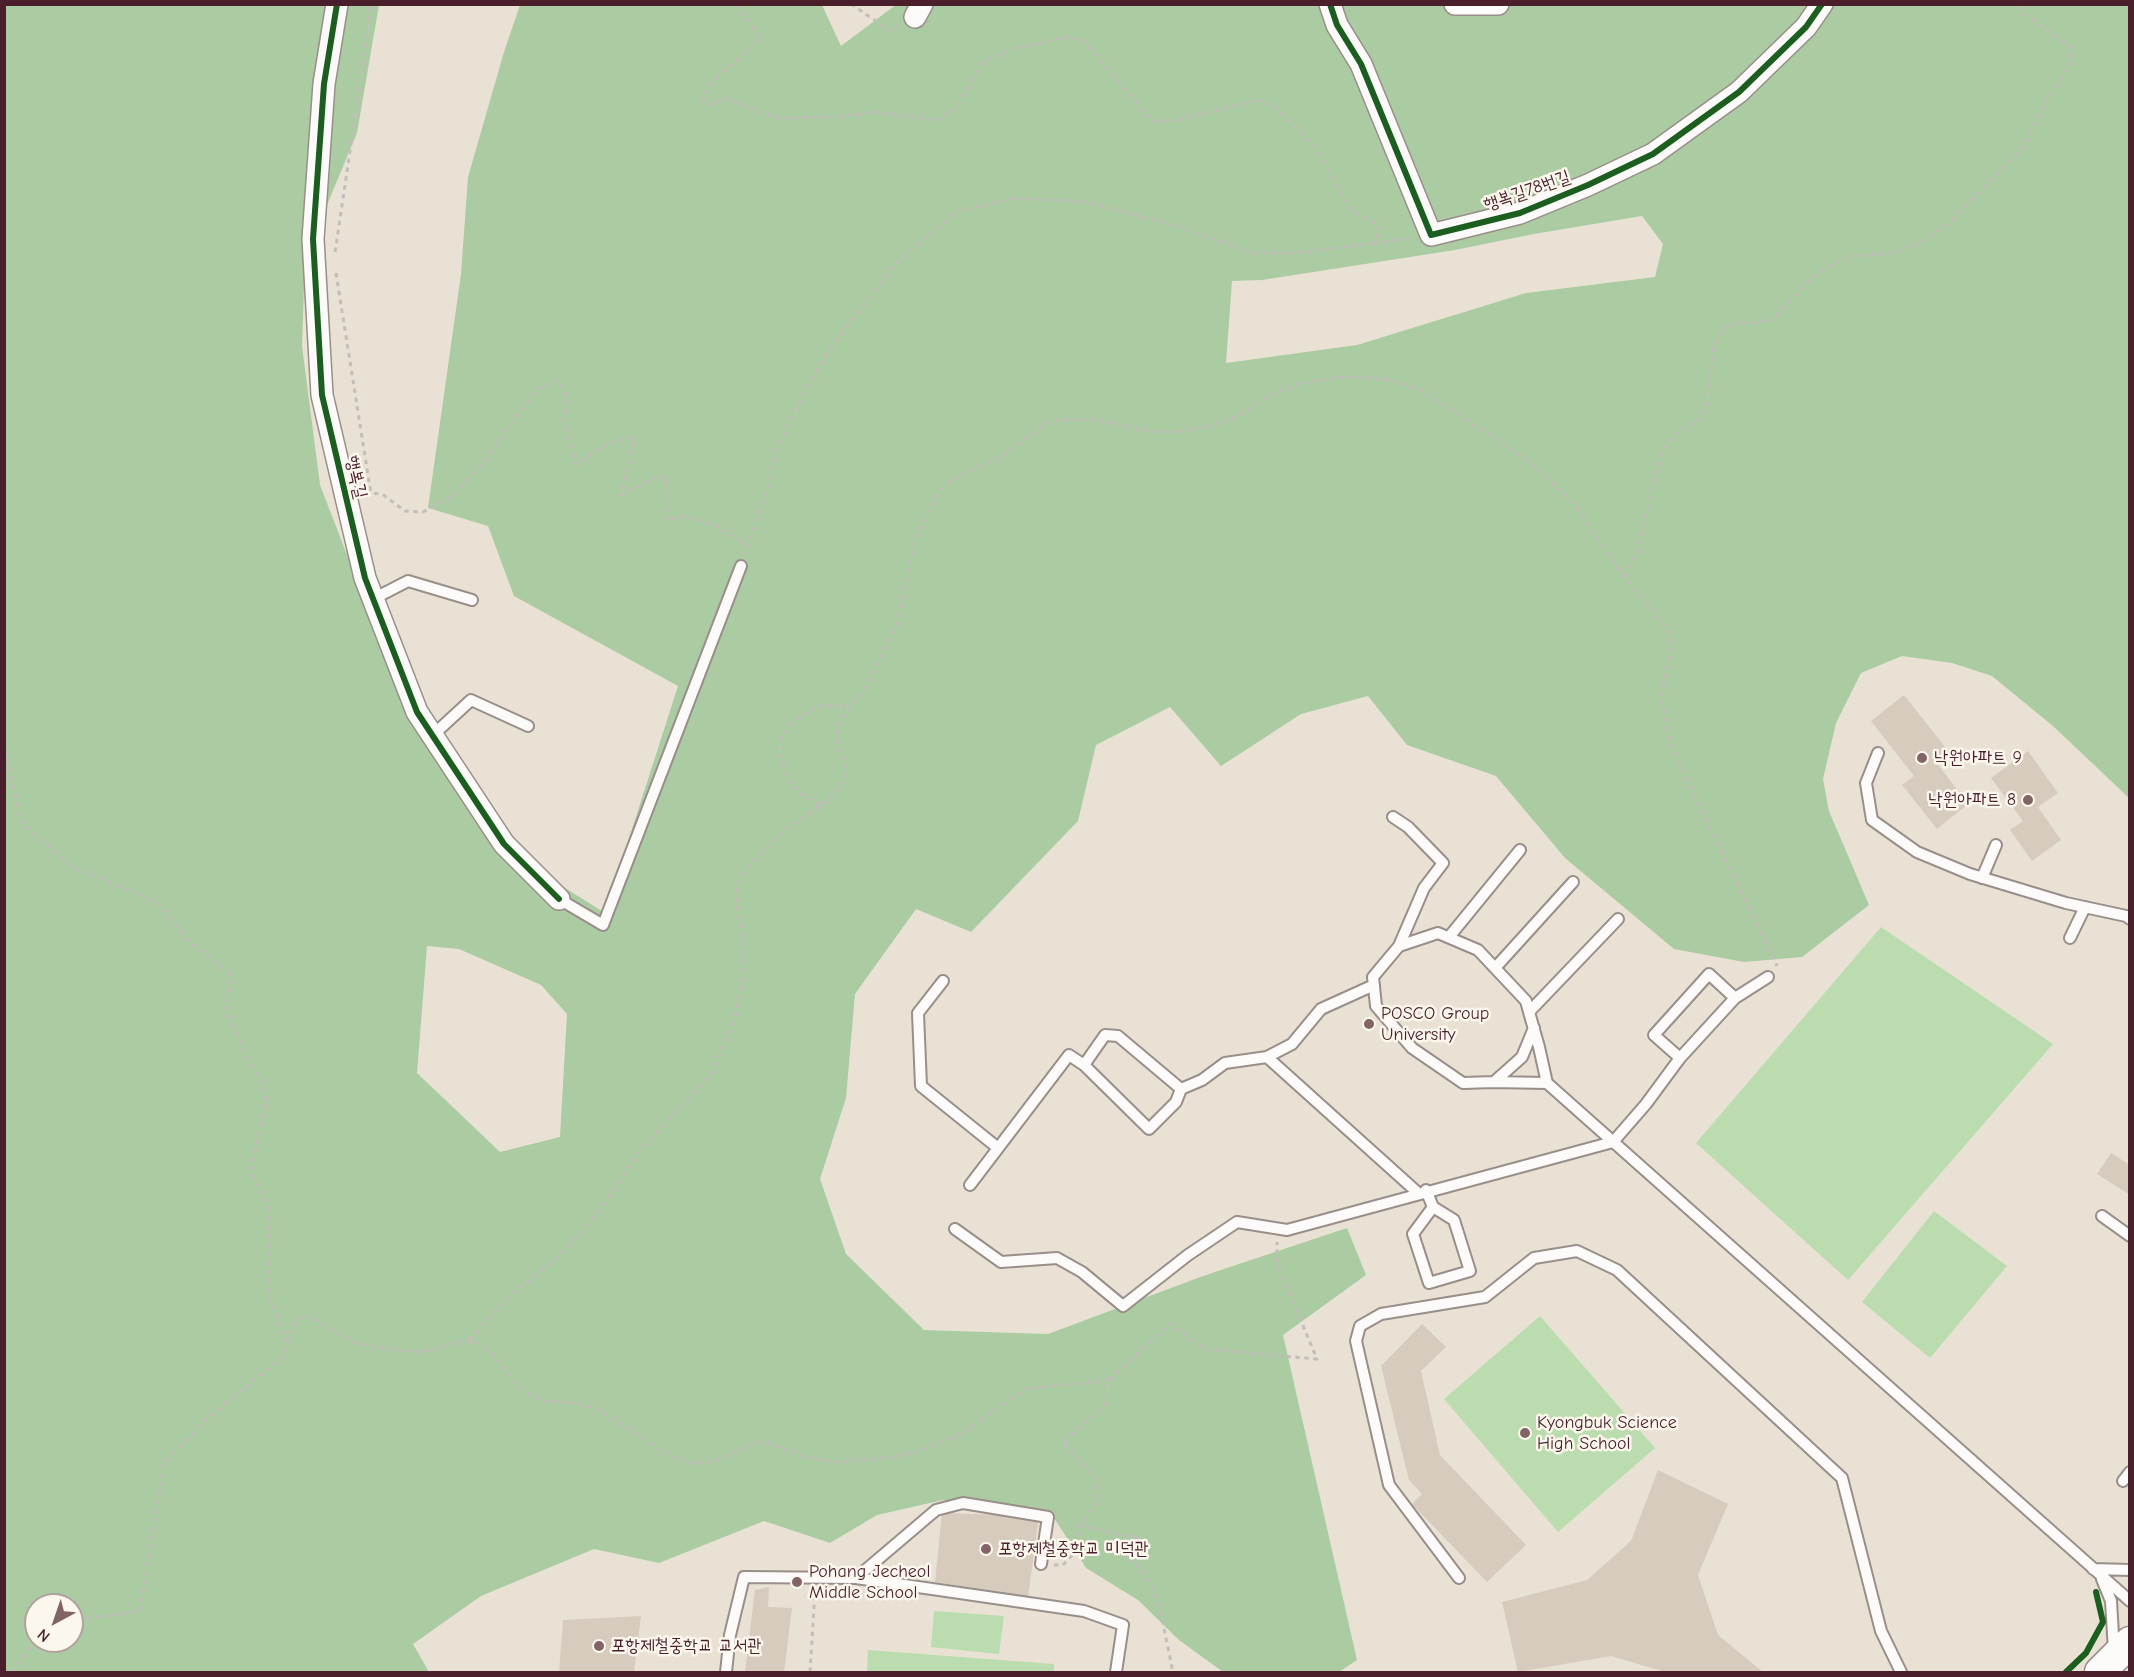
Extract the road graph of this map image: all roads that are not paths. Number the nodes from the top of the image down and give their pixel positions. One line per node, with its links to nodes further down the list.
1 (337, 4): 7 (street, 행복길)
2 (1330, 4): 5 (street, 행복길78번길)
3 (1455, 4): 4 (street)
4 (1498, 4)
5 (1822, 4)
6 (741, 566): 17 (lane)
7 (373, 599): 8 (lane); 10 (street, 행복길)
8 (472, 600)
9 (528, 726): 10 (lane)
10 (433, 735): 17 (street, 행복길)
11 (1878, 753): 15 (lane)
12 (1394, 817): 23 (lane)
13 (1996, 845): 15 (lane)
14 (1520, 850): 21 (lane)
15 (1982, 878): 18 (lane)
16 (1573, 882): 24 (lane)
17 (559, 899)
18 (2085, 907): 19 (lane); 22 (lane)
19 (2128, 915)
20 (1618, 919): 29 (lane)
21 (1449, 937): 23 (lane); 24 (lane)
22 (2070, 938)
23 (1399, 946): 27 (lane)
24 (1495, 968): 29 (lane)
25 (1768, 976): 28 (lane)
26 (943, 981): 38 (lane)
27 (1374, 985): 31 (lane); 34 (lane)
28 (1735, 998): 32 (lane); 32 (lane)
29 (1529, 1012): 30 (lane)
30 (1534, 1028): 34 (lane); 35 (lane)
31 (1267, 1057): 36 (lane); 40 (lane)
32 (1680, 1058): 37 (lane)
33 (1084, 1065): 36 (lane); 36 (lane); 38 (lane)
34 (1494, 1082): 35 (lane)
35 (1547, 1083): 37 (lane)
36 (1181, 1089)
37 (1612, 1142): 40 (lane); 47 (lane)
38 (998, 1148): 39 (lane)
39 (970, 1185)
40 (1422, 1191): 41 (lane); 43 (lane)
41 (1433, 1207): 41 (lane)
42 (2102, 1216): 44 (lane)
43 (955, 1229)
44 (2130, 1236)
45 (1041, 1564): 48 (lane)
46 (2130, 1570): 47 (lane)
47 (2097, 1572): 50 (lane); 51 (lane)
48 (856, 1578): 52 (lane); 53 (lane)
49 (1459, 1578): 54 (lane)
50 (2130, 1601)
51 (2114, 1661)
52 (726, 1672)
53 (1116, 1672)
54 (1901, 1672)

